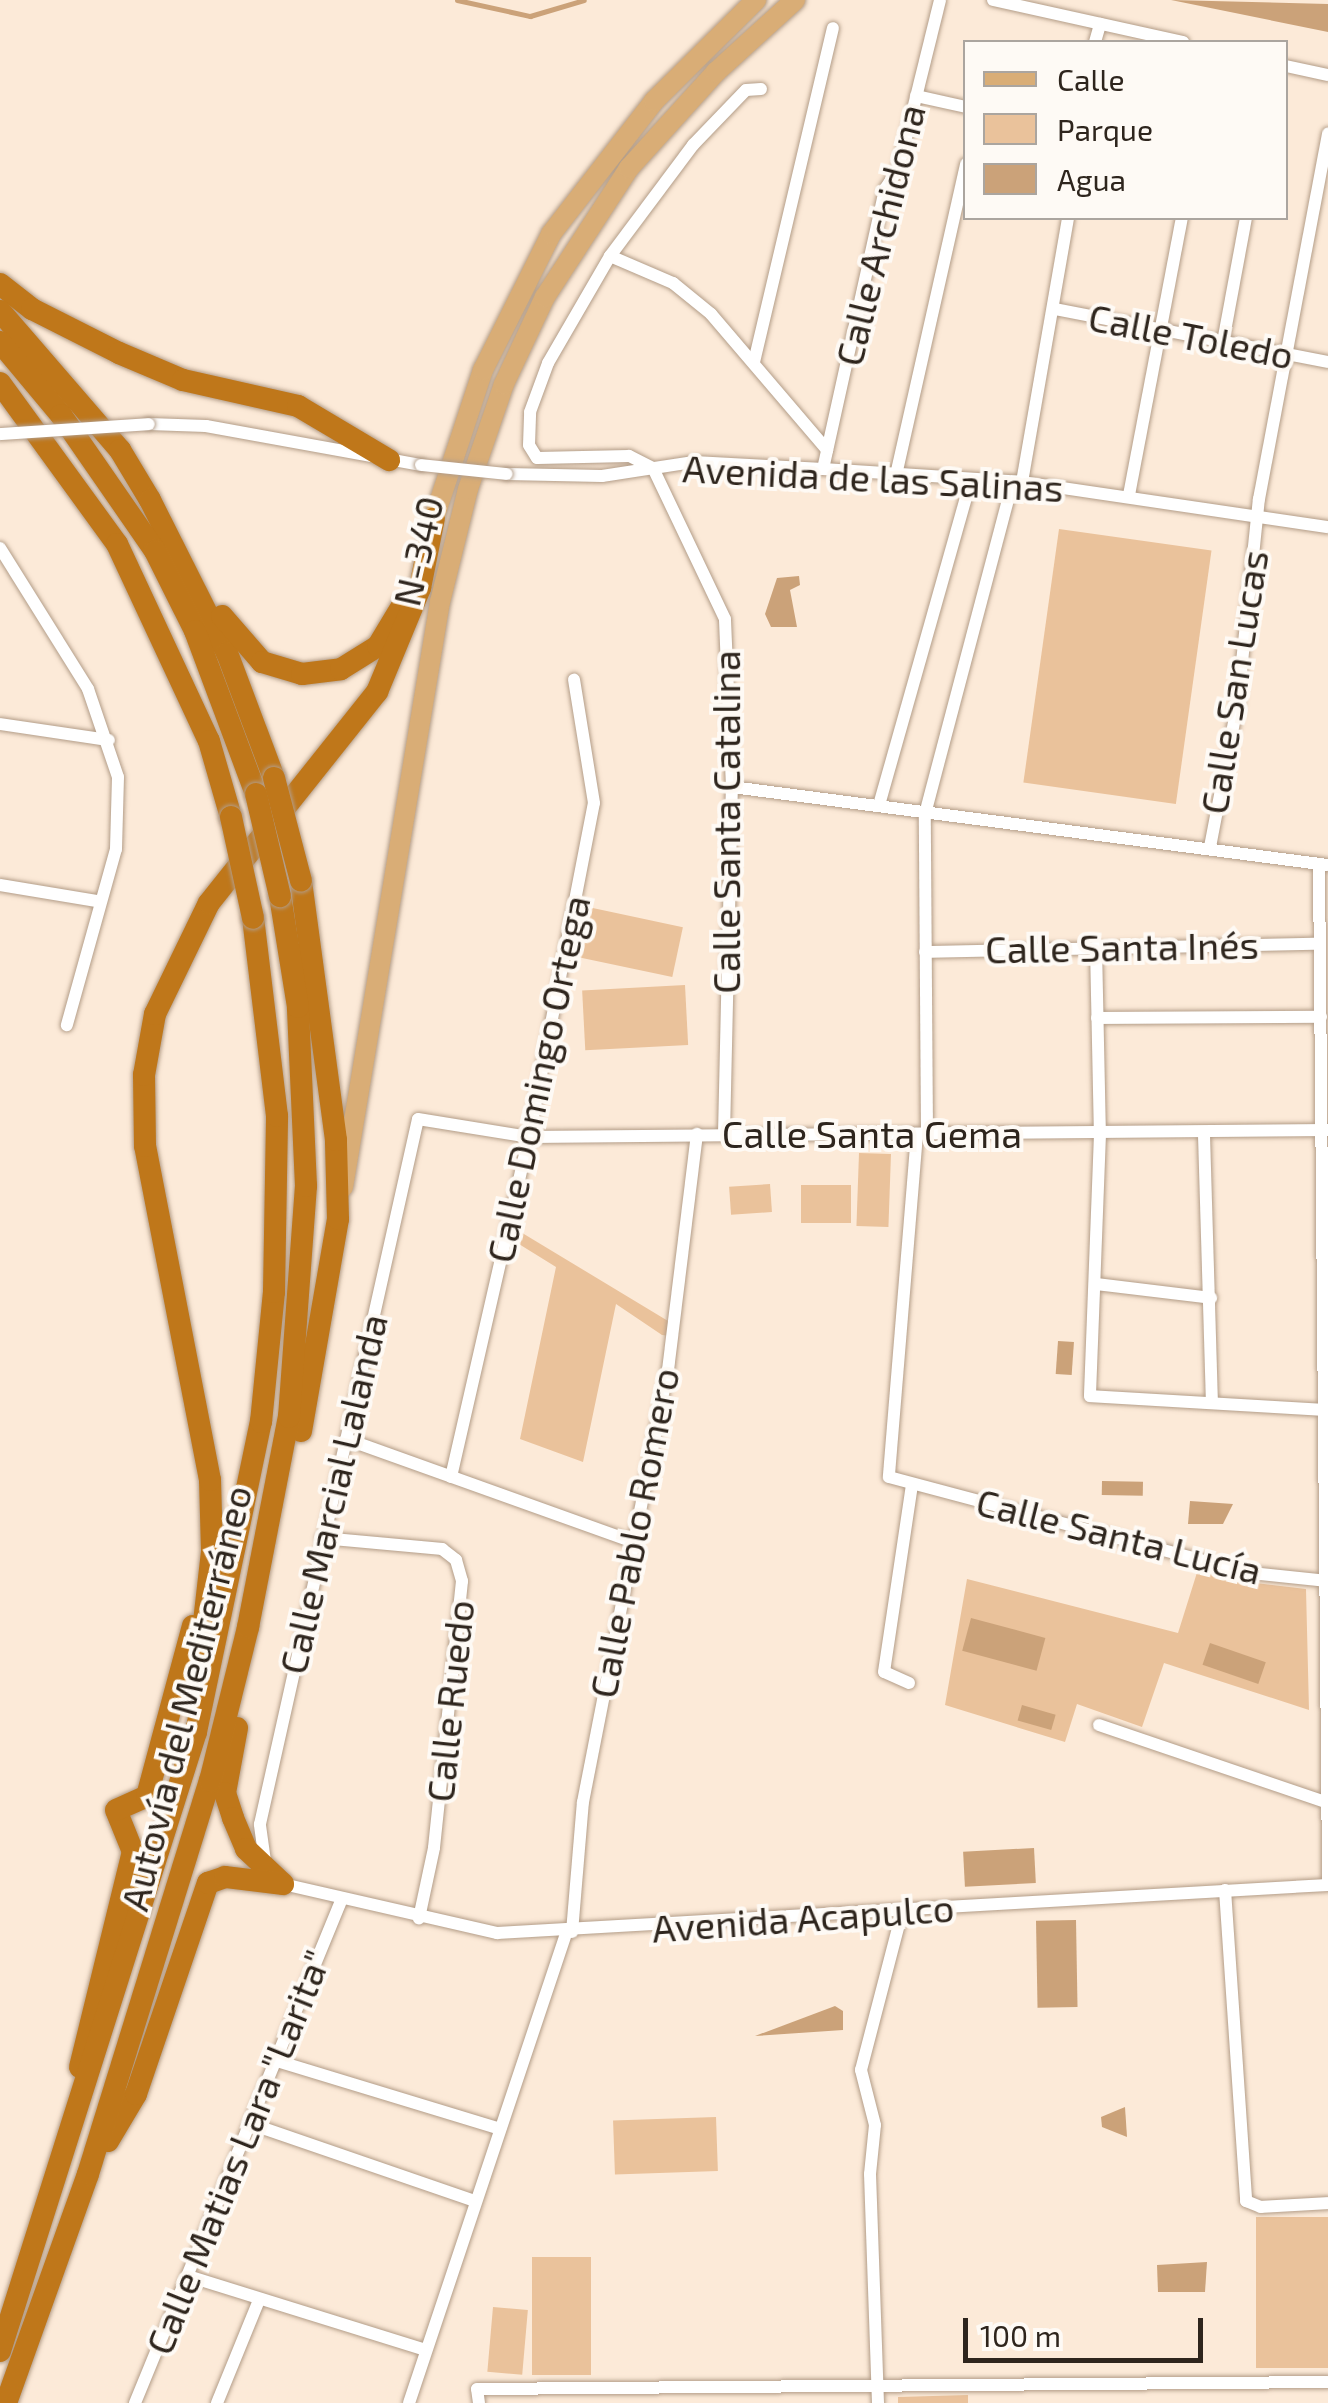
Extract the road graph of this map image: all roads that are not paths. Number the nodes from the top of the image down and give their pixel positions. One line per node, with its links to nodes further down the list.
1 (756, 0): 41 (main road, N-340)
2 (796, 0): 68 (main road, N-340)
3 (940, 0): 12 (street, Calle Archidona)
4 (993, 0): 5 (street)
5 (1100, 24): 7 (street); 8 (street)
6 (833, 28): 27 (street)
7 (1096, 40)
8 (1174, 40)
9 (1288, 66): 10 (street)
10 (1328, 75)
11 (761, 89): 19 (street)
12 (916, 96): 13 (street); 31 (street, Calle Archidona)
13 (963, 106)
14 (1328, 133): 26 (street, Calle San Lucas)
15 (963, 177): 35 (street)
16 (1068, 220): 21 (street)
17 (1182, 220): 23 (street)
18 (1246, 220): 25 (street)
19 (610, 256): 27 (street); 33 (street)
20 (0, 284): 32 (highway)
21 (1055, 309): 23 (street, Calle Toledo); 37 (street)
22 (0, 311): 39 (highway)
23 (1161, 330): 25 (street, Calle Toledo); 38 (street)
24 (0, 342): 80 (highway, Autovía del Mediterráneo, bridge)
25 (1223, 342): 26 (street, Calle Toledo)
26 (1286, 354): 28 (street, Calle Toledo); 40 (street, Calle San Lucas)
27 (754, 362): 31 (street)
28 (1328, 362)
29 (0, 383): 85 (highway, Autovía del Mediterráneo, bridge)
30 (0, 434): 32 (street, Avenida de las Salinas, bridge)
31 (827, 450): 34 (street, Calle Archidona)
32 (389, 460): 33 (street, Avenida de las Salinas, bridge)
33 (653, 468): 34 (street, Avenida de las Salinas); 47 (street, Calle Santa Catalina)
34 (822, 470): 35 (street, Avenida de las Salinas)
35 (896, 474): 36 (street, Avenida de las Salinas)
36 (970, 480): 37 (street, Avenida de las Salinas); 48 (street)
37 (1018, 482): 38 (street, Avenida de las Salinas); 49 (street)
38 (1129, 495): 40 (street, Avenida de las Salinas)
39 (150, 500): 41 (highway); 68 (highway, bridge)
40 (1259, 517): 42 (street, Avenida de las Salinas); 50 (street, Calle San Lucas)
41 (434, 518): 78 (highway)
42 (1328, 526)
43 (0, 548): 46 (street)
44 (574, 680): 67 (street, Calle Domingo Ortega)
45 (0, 724): 46 (street)
46 (110, 740): 53 (street)
47 (732, 787): 48 (street); 63 (street, Calle Santa Catalina)
48 (879, 805): 49 (street)
49 (925, 814): 50 (street); 56 (street)
50 (1210, 847): 51 (street)
51 (1324, 864): 54 (street)
52 (0, 885): 53 (street)
53 (97, 900): 59 (street)
54 (1320, 944): 55 (street, Calle Santa Inés); 57 (street)
55 (1096, 947): 56 (street, Calle Santa Inés); 58 (street)
56 (924, 952): 64 (street)
57 (1321, 1017): 58 (street); 61 (street)
58 (1097, 1018): 65 (street)
59 (67, 1025)
60 (418, 1119): 67 (street, Calle Santa Gema); 73 (street, Calle Marcial Lalanda)
61 (1325, 1130): 66 (street, Calle Santa Gema); 72 (street)
62 (697, 1134): 63 (street, Calle Santa Gema); 67 (street, Calle Santa Gema); 77 (street, Calle Pablo Romero)
63 (724, 1134): 64 (street, Calle Santa Gema)
64 (922, 1134): 65 (street, Calle Santa Gema); 75 (street)
65 (1100, 1134): 66 (street, Calle Santa Gema); 69 (street)
66 (1204, 1135): 70 (street)
67 (529, 1137): 74 (street, Calle Domingo Ortega)
68 (338, 1219): 80 (highway)
69 (1096, 1284): 70 (street); 71 (street)
70 (1211, 1298): 71 (street)
71 (1212, 1402): 72 (street)
72 (1326, 1410): 79 (street)
73 (346, 1439): 74 (street); 76 (street, Calle Marcial Lalanda)
74 (451, 1477): 77 (street)
75 (912, 1484): 79 (street, Calle Santa Lucía); 82 (street)
76 (322, 1538): 86 (street, Calle Marcial Lalanda); 91 (street, Calle Ruedo)
77 (633, 1542): 92 (street, Calle Pablo Romero)
78 (212, 1551): 85 (highway); 97 (highway)
79 (1325, 1581): 84 (street)
80 (248, 1627): 81 (highway, Autovía del Mediterráneo)
81 (236, 1678): 86 (highway); 96 (highway, Autovía del Mediterráneo)
82 (909, 1683)
83 (1100, 1724): 84 (street)
84 (1326, 1802): 87 (street)
85 (170, 1818): 97 (highway, Autovía del Mediterráneo)
86 (275, 1878): 89 (street, Avenida Acapulco); 96 (highway)
87 (1328, 1885): 88 (street, Avenida Acapulco)
88 (1225, 1890): 90 (street, Avenida Acapulco); 99 (street)
89 (341, 1902): 91 (street, Avenida Acapulco); 93 (street, Calle Matias Lara "Larita")
90 (902, 1912): 92 (street, Avenida Acapulco); 106 (street)
91 (419, 1918): 92 (street, Avenida Acapulco)
92 (570, 1932): 95 (street, Calle Pablo Romero)
93 (277, 2061): 94 (street, Calle Matias Lara "Larita"); 95 (street)
94 (251, 2124): 98 (street); 100 (street, Calle Matias Lara "Larita")
95 (498, 2128): 98 (street, Calle Pablo Romero)
96 (88, 2174): 108 (highway, Autovía del Mediterráneo)
97 (57, 2188): 103 (highway, Autovía del Mediterráneo)
98 (475, 2201): 102 (street, Calle Pablo Romero)
99 (1328, 2203)
100 (188, 2276): 101 (street); 109 (street, Calle Matias Lara "Larita")
101 (259, 2300): 102 (street); 110 (street)
102 (425, 2350): 111 (street, Calle Pablo Romero)
103 (0, 2351)
104 (1328, 2382): 105 (street)
105 (981, 2385): 106 (street); 113 (street)
106 (878, 2386): 107 (street); 112 (street)
107 (478, 2396)
108 (6, 2403)
109 (135, 2403)
110 (217, 2403)
111 (409, 2403)
112 (878, 2403)
113 (981, 2403)

